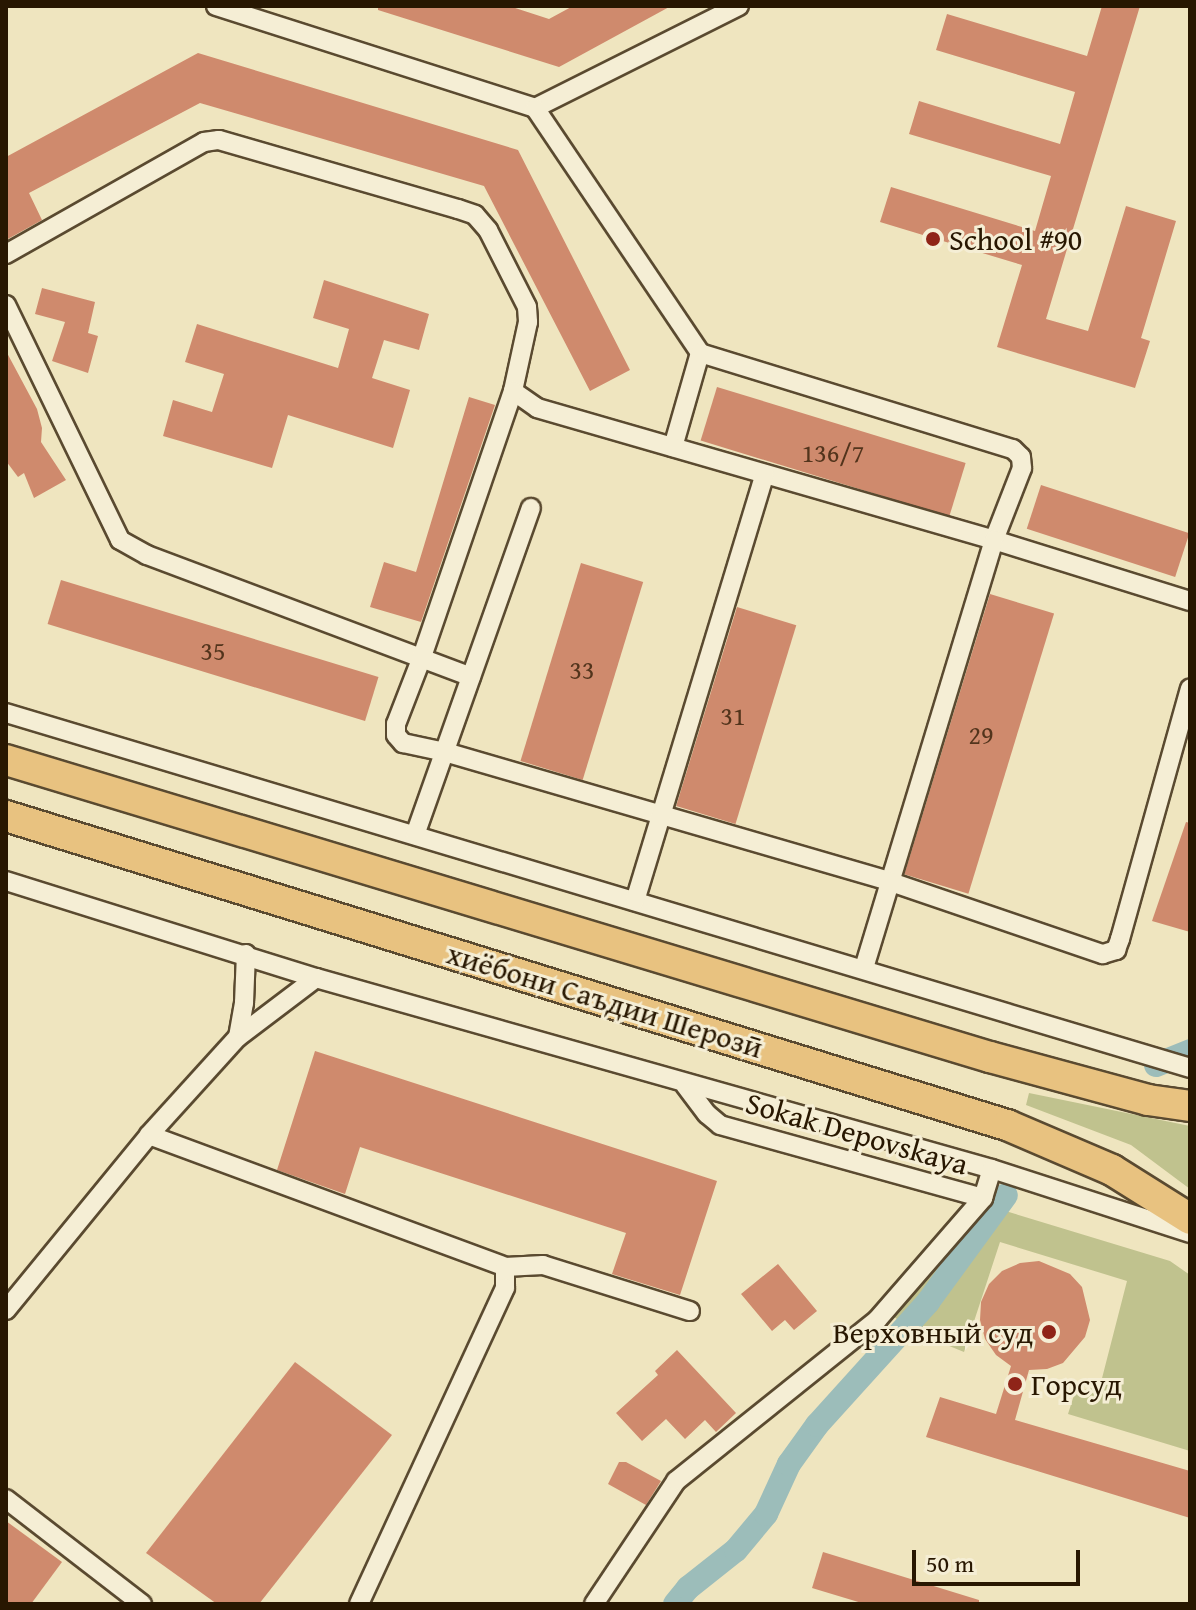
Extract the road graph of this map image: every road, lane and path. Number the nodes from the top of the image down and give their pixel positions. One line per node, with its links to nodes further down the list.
1 (216, 6): 3 (street)
2 (739, 6): 3 (street)
3 (535, 108): 6 (street)
4 (6, 254): 7 (street)
5 (6, 305): 13 (street)
6 (700, 353): 8 (street); 11 (street)
7 (513, 391): 8 (street); 13 (street)
8 (673, 447): 9 (street)
9 (765, 474): 11 (street); 20 (street)
10 (531, 508): 14 (street)
11 (994, 540): 12 (street); 23 (street)
12 (1190, 601)
13 (422, 657): 14 (street); 17 (street)
14 (471, 677): 17 (street)
15 (1190, 689): 23 (street)
16 (6, 713): 21 (street)
17 (445, 752): 20 (street); 21 (street)
18 (6, 760): 31 (main road, хиёбони Саъдии Шерозӣ)
19 (6, 816): 35 (main road, хиёбони Саъдии Шерозӣ)
20 (660, 817): 23 (street); 24 (street)
21 (415, 835): 24 (street)
22 (6, 881): 25 (street)
23 (888, 881): 26 (street)
24 (635, 901): 26 (street)
25 (246, 954): 27 (street); 28 (street)
26 (864, 969): 29 (street)
27 (316, 978): 28 (street); 30 (street)
28 (238, 1037): 32 (street)
29 (1190, 1068)
30 (685, 1085): 33 (street); 34 (street, Sokak Depovskaya)
31 (1190, 1106)
32 (149, 1135): 37 (street); 38 (street)
33 (992, 1169): 34 (street); 36 (street)
34 (983, 1198): 43 (street)
35 (1190, 1219)
36 (1190, 1233)
37 (505, 1267): 39 (street); 42 (street)
38 (6, 1310)
39 (690, 1311)
40 (6, 1499): 41 (street)
41 (142, 1604)
42 (359, 1604)
43 (594, 1604)

